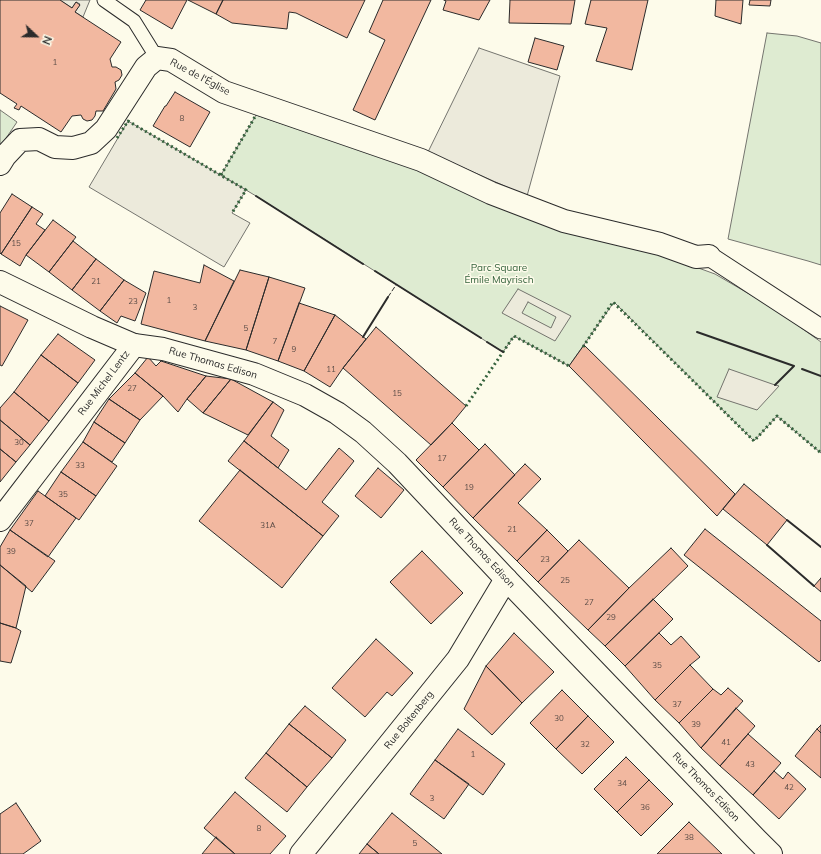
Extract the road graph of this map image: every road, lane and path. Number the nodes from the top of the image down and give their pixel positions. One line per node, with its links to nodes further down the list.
1 (104, 0): 2 (lane)
2 (157, 58): 3 (street, Rue de l'Église); 4 (street, Rue de l'Église)
3 (0, 164)
4 (709, 256): 6 (street)
5 (0, 282): 7 (street, Rue Michel Lentz)
6 (821, 329)
7 (134, 345): 8 (street, Rue Michel Lentz); 9 (street, Rue Thomas Edison)
8 (0, 520)
9 (506, 579): 10 (street, Rue Boitenberg); 11 (street, Rue Thomas Edison)
10 (301, 854)
11 (771, 854)

